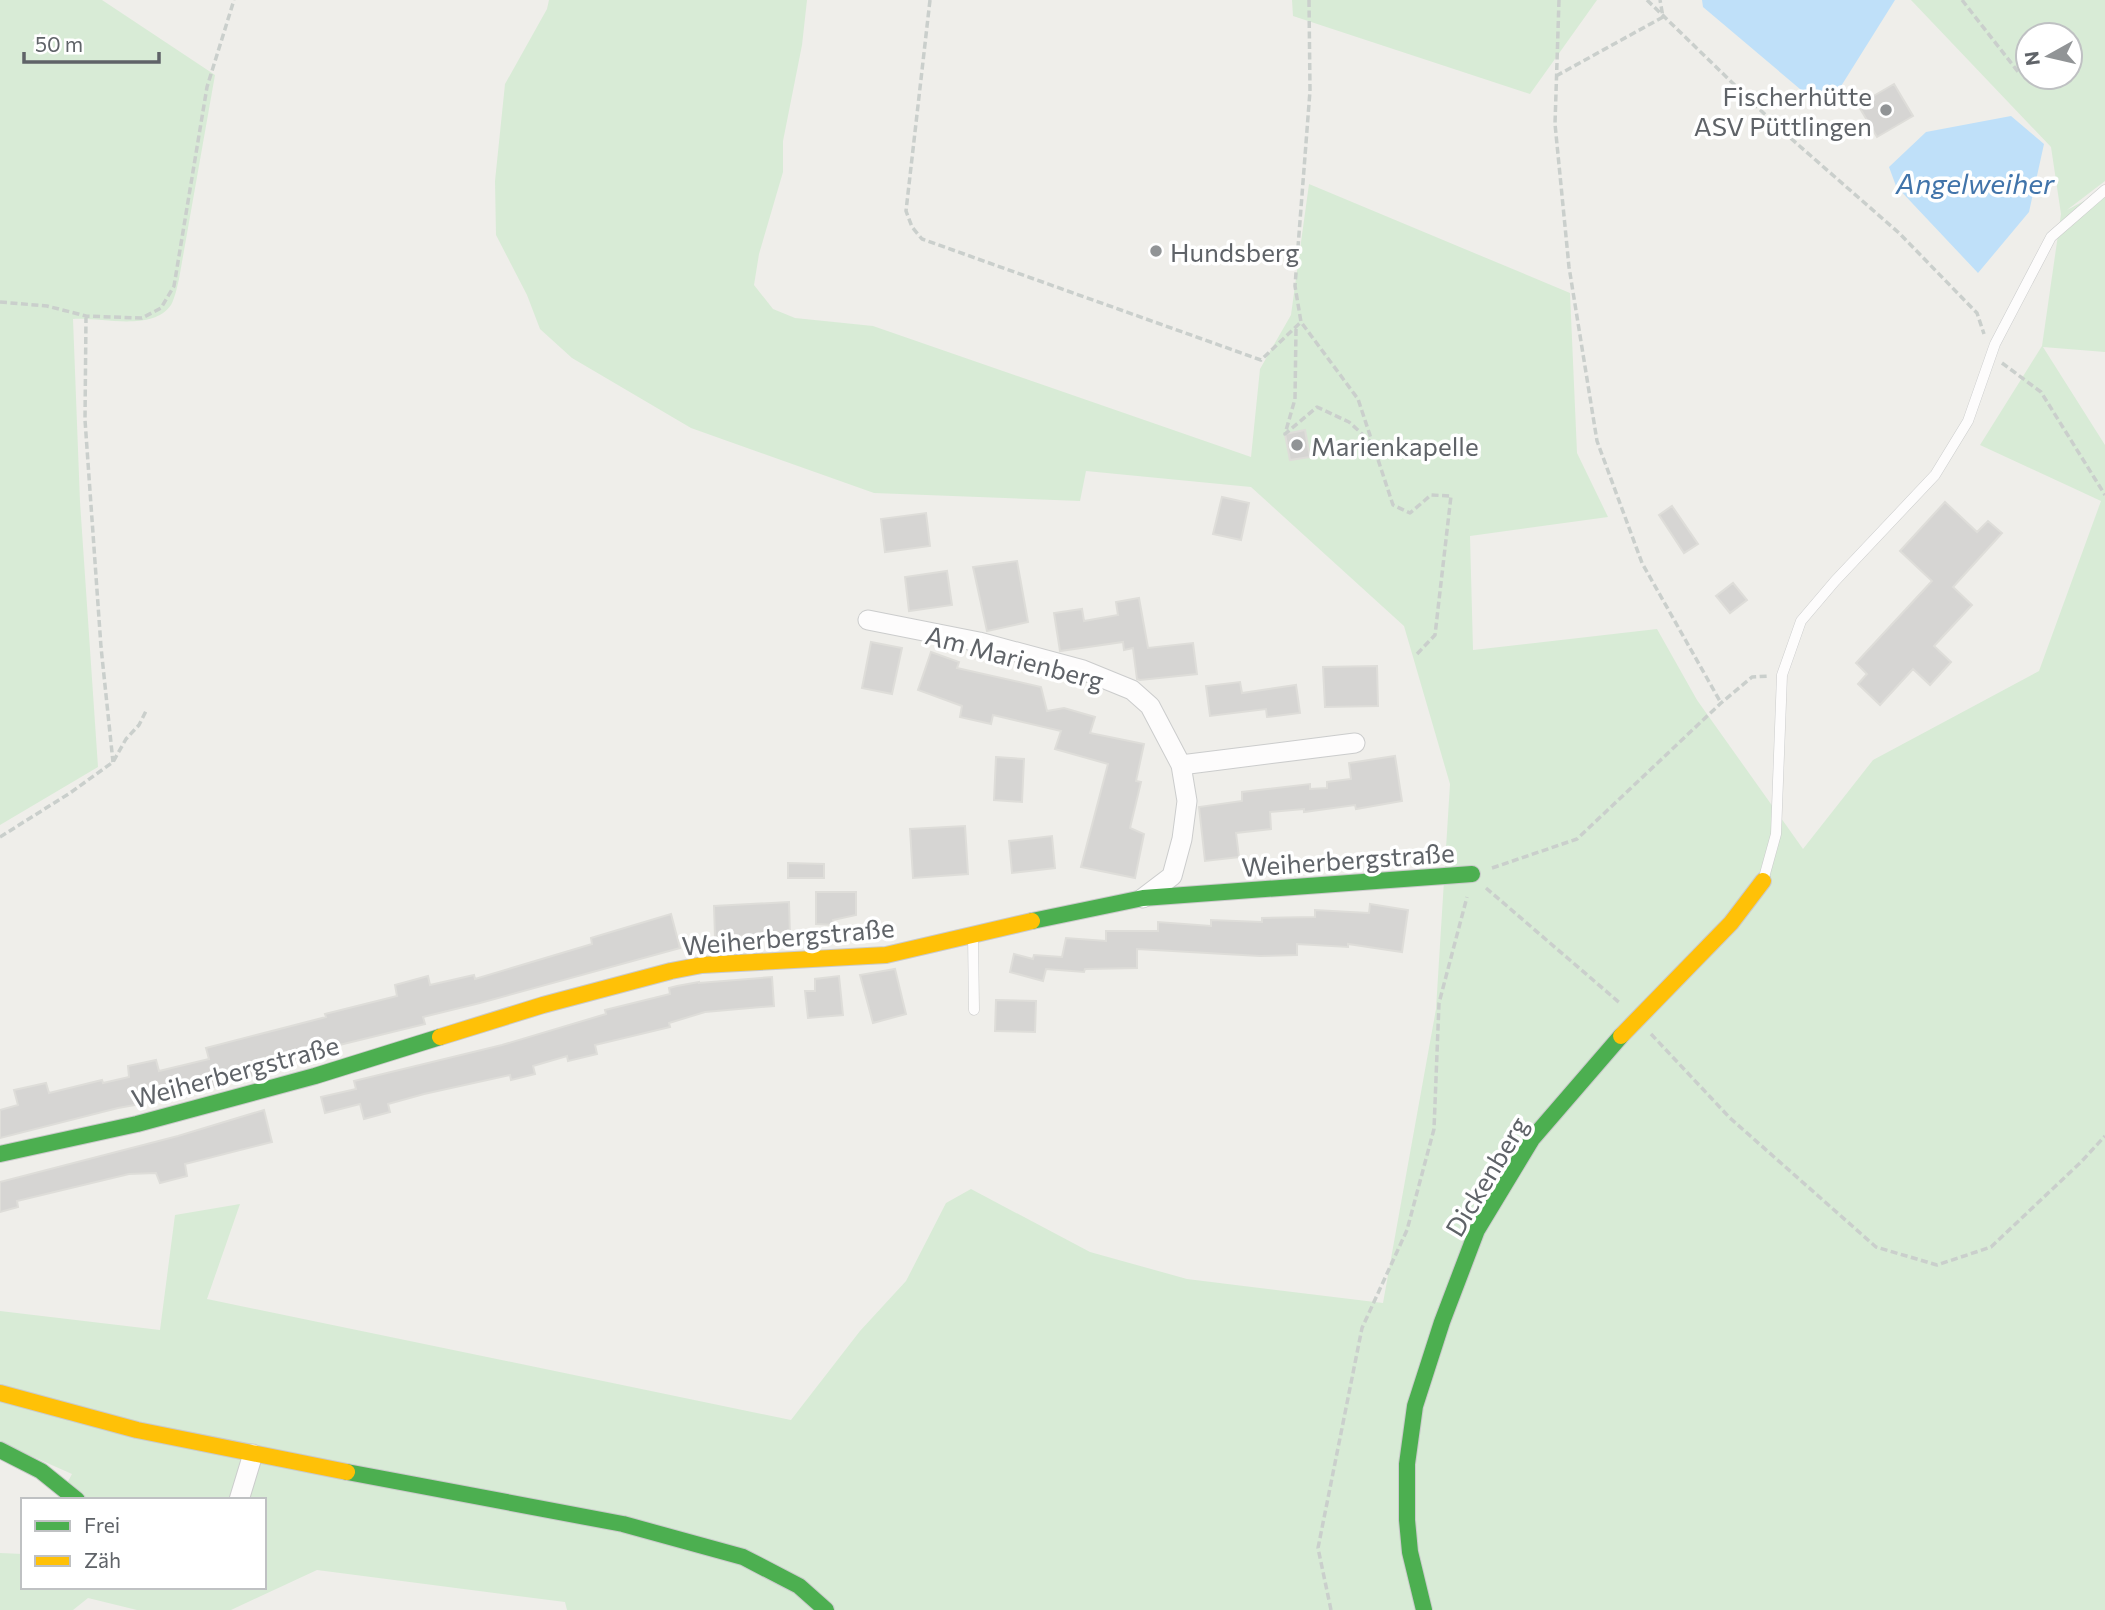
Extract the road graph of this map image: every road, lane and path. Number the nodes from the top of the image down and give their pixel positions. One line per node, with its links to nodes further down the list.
1 (234, 0): 13 (path)
2 (930, 0): 15 (path)
3 (1309, 0): 14 (path)
4 (1559, 0): 10 (path)
5 (1647, 0): 8 (path)
6 (1660, 0): 8 (path)
7 (1962, 0): 9 (path)
8 (1663, 17): 10 (path); 16 (path)
9 (2014, 65)
10 (1556, 76): 22 (path)
11 (2105, 190): 16 (lane)
12 (0, 302): 13 (path)
13 (86, 316): 25 (path)
14 (1301, 322): 15 (path); 17 (path)
15 (1296, 327): 17 (path)
16 (1992, 356): 18 (path); 21 (lane)
17 (1373, 443): 20 (path)
18 (2105, 495)
19 (868, 620): 26 (street, Am Marienberg)
20 (1417, 654)
21 (1782, 675): 22 (path); 29 (lane)
22 (1721, 702): 28 (path)
23 (148, 709): 25 (path)
24 (1355, 743): 26 (street)
25 (113, 762): 27 (path)
26 (1181, 765): 30 (street, Am Marienberg)
27 (0, 837)
28 (1472, 874): 30 (street, Weiherbergstraße); 33 (path); 42 (path)
29 (1763, 881): 33 (street, Dickenberg)
30 (1143, 898): 31 (street, Weiherbergstraße)
31 (973, 935): 32 (lane); 35 (street, Weiherbergstraße)
32 (974, 1010)
33 (1637, 1018): 34 (path); 43 (street, Dickenberg)
34 (2105, 1136)
35 (0, 1154)
36 (0, 1393): 38 (street)
37 (0, 1450): 39 (street)
38 (253, 1454): 40 (street); 41 (street)
39 (75, 1498)
40 (240, 1498)
41 (826, 1610)
42 (1331, 1610)
43 (1424, 1610)

